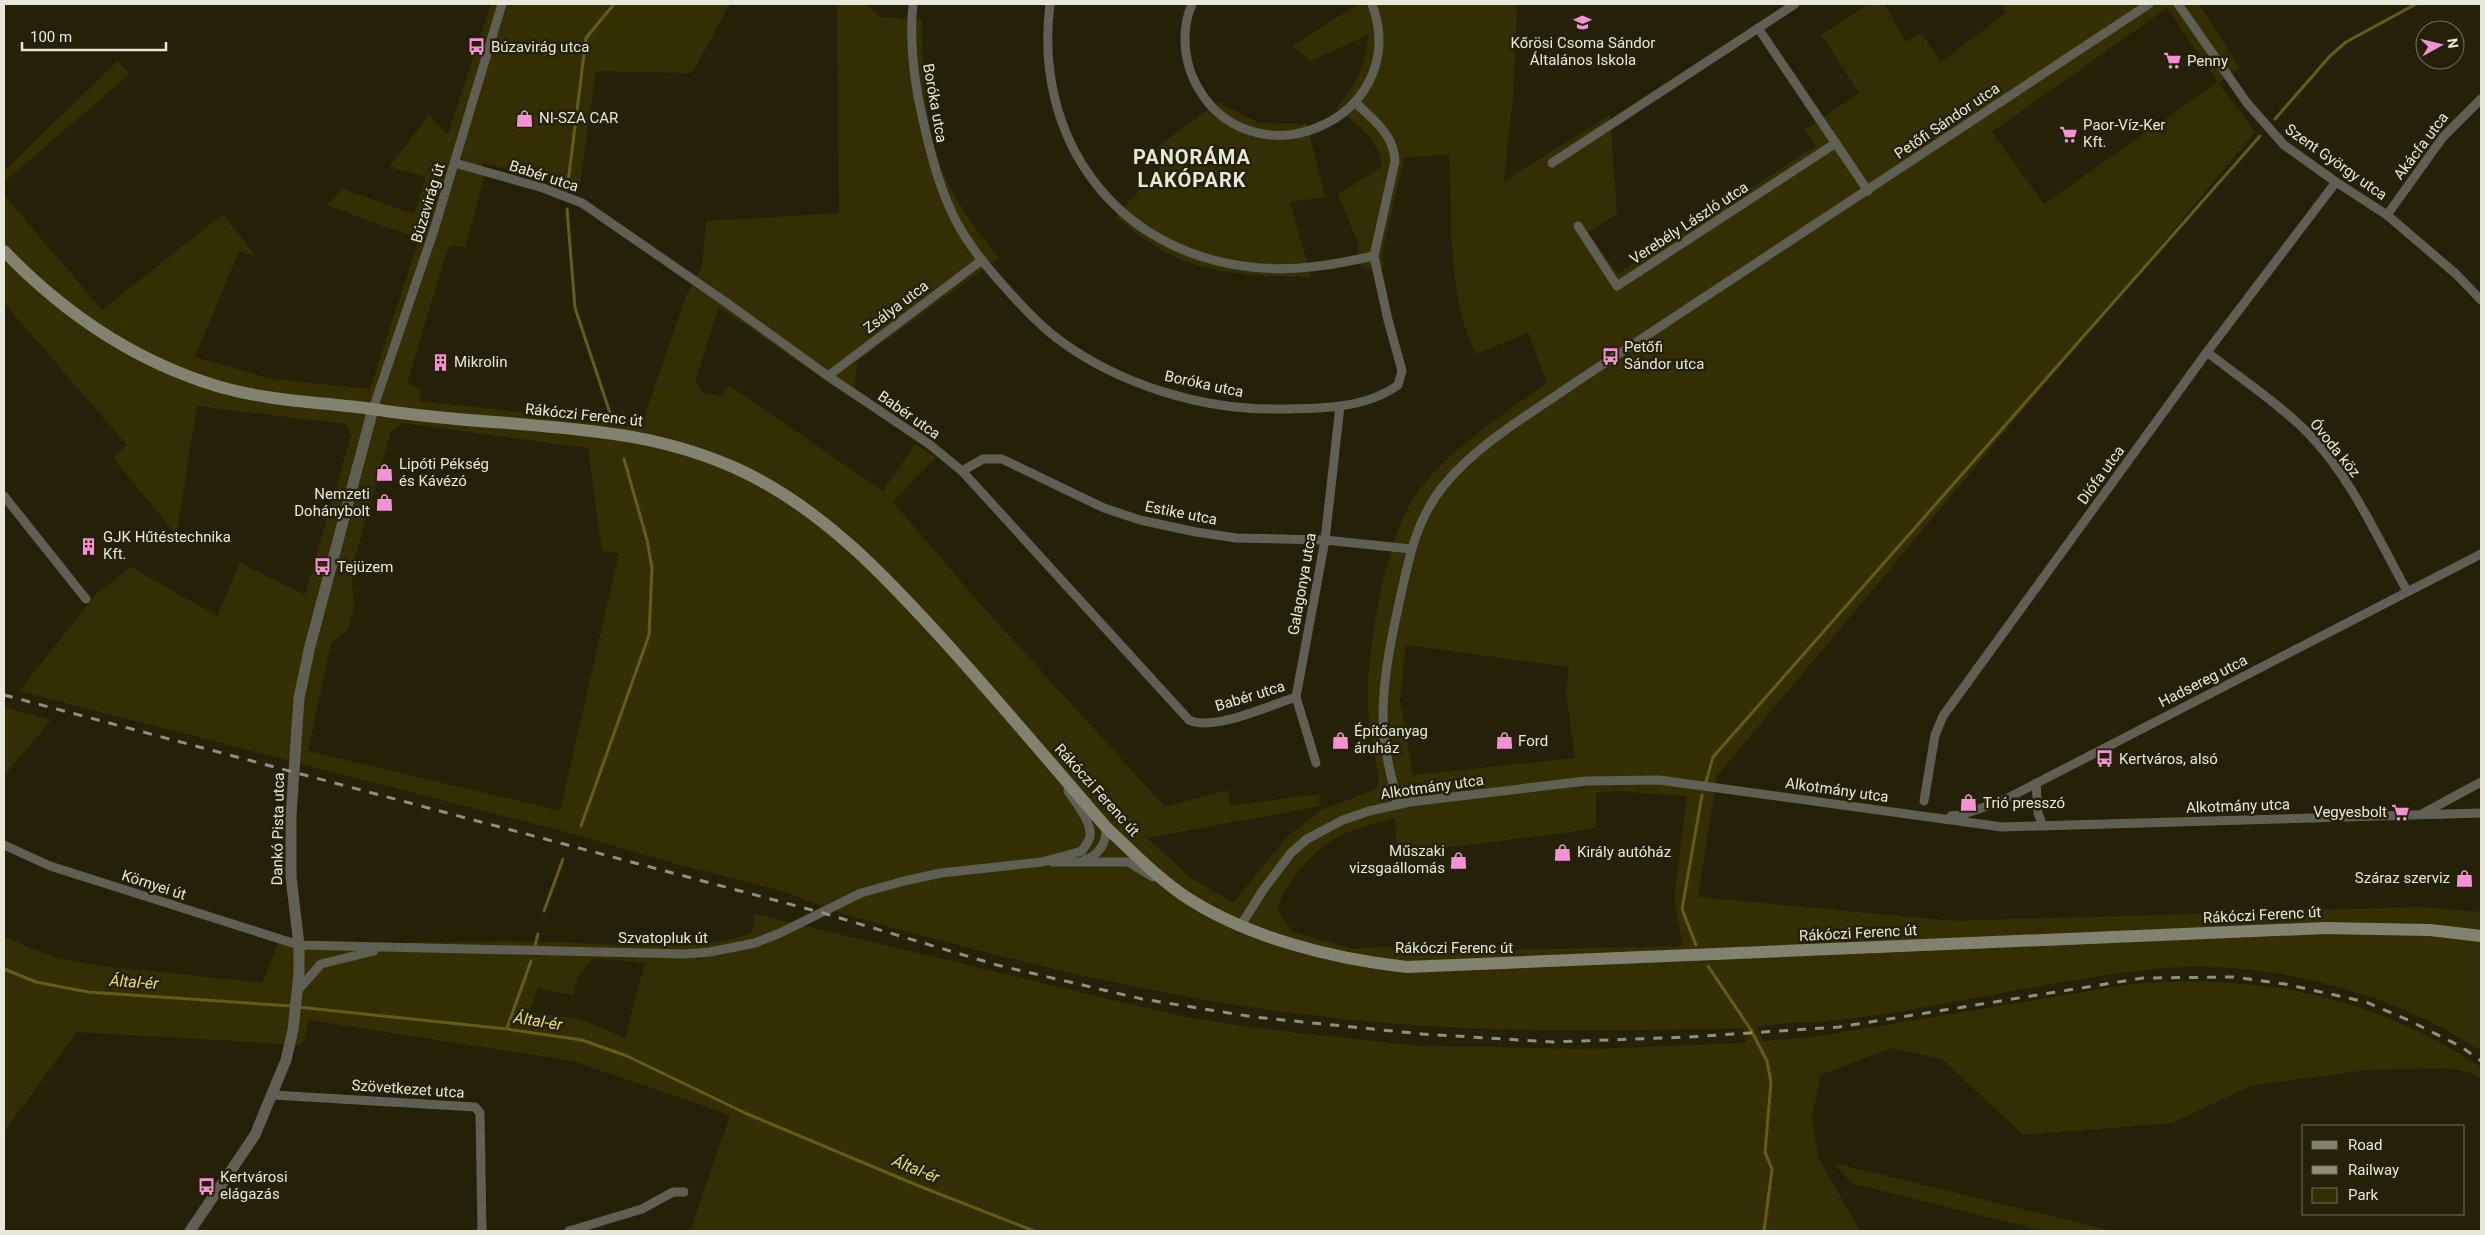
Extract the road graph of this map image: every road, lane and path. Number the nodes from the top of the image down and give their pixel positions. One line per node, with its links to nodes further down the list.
1 (502, 4): 13 (street, Búzavirág út)
2 (913, 4): 21 (street, Boróka utca)
3 (1050, 4): 20 (street)
4 (1192, 4): 11 (street)
5 (1372, 4): 11 (street)
6 (1796, 4): 9 (street)
7 (2149, 4): 16 (street, Petőfi Sándor utca)
8 (2178, 4): 15 (street, Szent György utca)
9 (1758, 28): 12 (street); 14 (street)
10 (2481, 99): 17 (street, Akácfa utca)
11 (1355, 102): 20 (street, Boróka utca)
12 (1836, 143): 16 (street); 18 (street, Verebély László utca)
13 (455, 163): 24 (street, Babér utca); 26 (street, Búzavirág út)
14 (1552, 163)
15 (2336, 182): 17 (street, Szent György utca); 23 (street, Diófa utca)
16 (1868, 191): 30 (street, Petőfi Sándor utca)
17 (2387, 215): 22 (street, Szent György utca)
18 (1578, 226)
19 (4, 250): 26 (main road, Rákóczi Ferenc út)
20 (1374, 256): 25 (street, Boróka utca)
21 (982, 260): 24 (street, Zsálya utca); 25 (street, Boróka utca)
22 (2481, 300)
23 (2207, 352): 32 (street, Óvoda köz); 39 (street, Diófa utca)
24 (828, 376): 27 (street, Babér utca)
25 (1340, 406): 29 (street, Galagonya utca)
26 (373, 409): 35 (main road, Rákóczi Ferenc út); 53 (street, Dankó Pista utca)
27 (962, 471): 29 (street, Estike utca); 34 (street, Babér utca)
28 (5, 498): 33 (street)
29 (1324, 540): 30 (street, Estike utca); 34 (street, Galagonya utca)
30 (1411, 549): 40 (street, Petőfi Sándor utca)
31 (2481, 554): 32 (street, Hadsereg utca)
32 (2407, 591): 38 (street, Hadsereg utca)
33 (86, 599)
34 (1296, 697): 36 (street, Galagonya utca)
35 (1039, 750): 45 (main road, Rákóczi Ferenc út); 47 (street)
36 (1316, 763)
37 (2481, 782): 42 (street)
38 (2036, 783): 43 (street, Hadsereg utca); 44 (street)
39 (1924, 801)
40 (1398, 804): 43 (street, Alkotmány utca); 51 (street, Alkotmány utca)
41 (2481, 813): 42 (street, Alkotmány utca)
42 (2420, 815): 44 (street, Alkotmány utca)
43 (1933, 816): 44 (street, Alkotmány utca)
44 (2043, 826)
45 (1106, 833): 47 (street, Szvatopluk út); 49 (street); 50 (main road, Rákóczi Ferenc út)
46 (4, 846): 53 (street, Környei út)
47 (1082, 851): 48 (street, Szvatopluk út)
48 (1042, 862): 49 (street, Szvatopluk út); 54 (street, Szvatopluk út)
49 (1074, 863): 50 (street, Szvatopluk út)
50 (1184, 895): 51 (main road, Rákóczi Ferenc út)
51 (1241, 925): 52 (main road, Rákóczi Ferenc út)
52 (2481, 936)
53 (299, 945): 54 (street, Szvatopluk út); 55 (street, Dankó Pista utca)
54 (388, 948): 55 (street, Szvatopluk út)
55 (298, 990): 56 (street, Dankó Pista utca)
56 (273, 1095): 58 (street, Dankó Pista utca); 59 (street, Szövetkezet utca)
57 (684, 1192): 60 (street)
58 (190, 1231)
59 (482, 1231)
60 (569, 1231)

